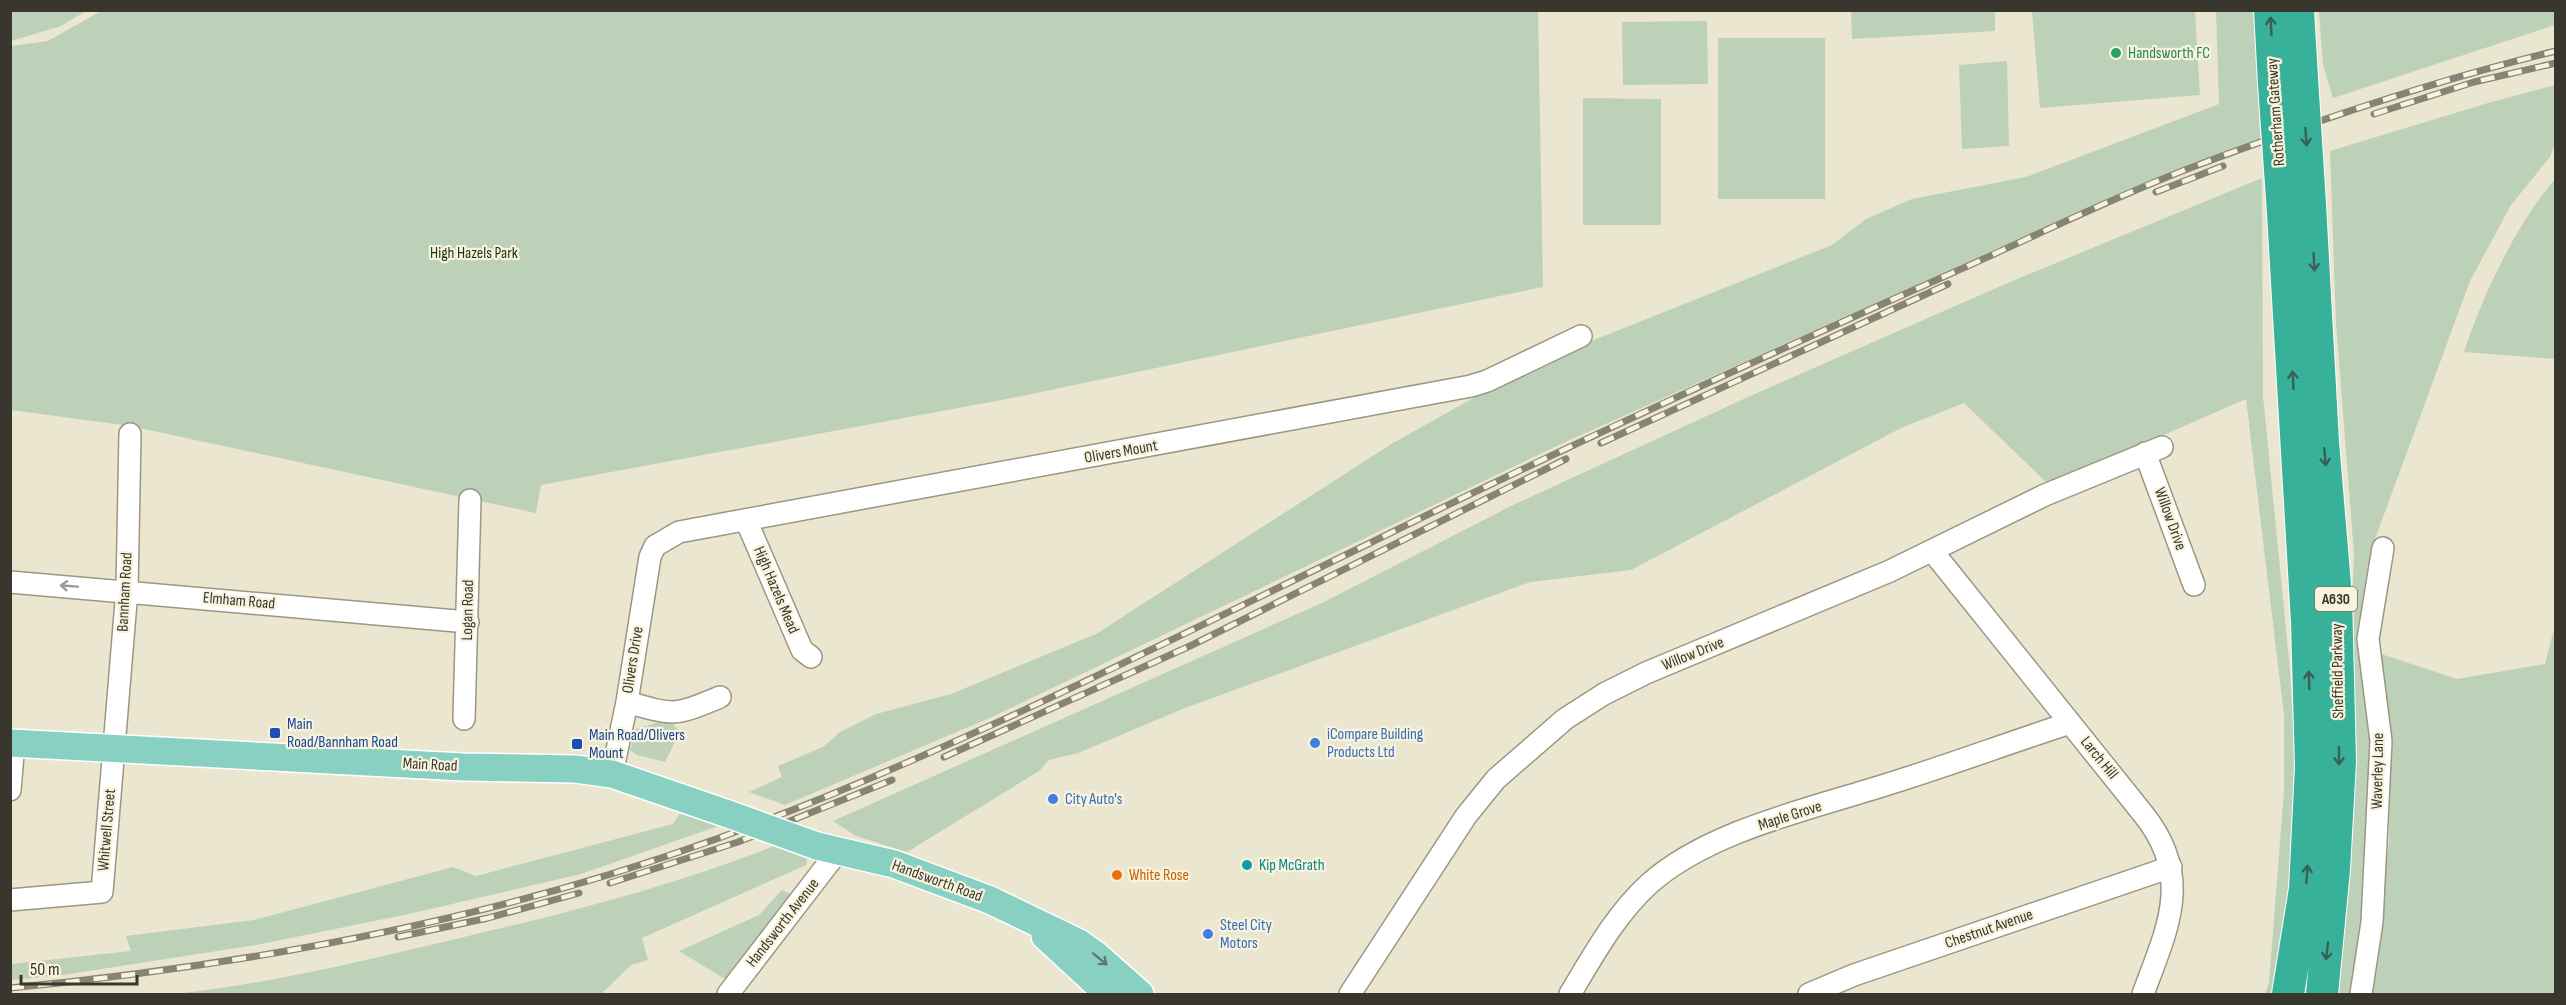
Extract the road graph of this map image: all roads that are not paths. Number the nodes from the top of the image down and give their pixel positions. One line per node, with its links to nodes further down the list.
1 (2270, 10): 3 (highway, Rotherham Gateway / A630, one-way to 1)
2 (2298, 10): 3 (highway, Rotherham Gateway / A630)
3 (2288, 81): 4 (highway, Rotherham Gateway / A630, bridge)
4 (2297, 208): 36 (highway, Sheffield Parkway / A630, one-way to 4); 37 (highway, Sheffield Parkway / A630, one-way to 37)
5 (1581, 336): 8 (street, Olivers Mount)
6 (130, 434): 14 (street, Bannham Road)
7 (470, 500): 15 (street, Logan Road)
8 (746, 520): 9 (street, Olivers Mount); 16 (street, High Hazels Mead)
9 (655, 546): 18 (street, Olivers Drive)
10 (2383, 548): 38 (street, Waverley Lane)
11 (1933, 552): 13 (street, Willow Drive); 20 (street, Larch Hill); 32 (street, Willow Drive)
12 (10, 582): 14 (street, Elmham Road, one-way to 12)
13 (2194, 585)
14 (127, 590): 15 (street, Elmham Road); 22 (street, Bannham Road)
15 (468, 622): 19 (street, Logan Road)
16 (811, 657)
17 (720, 697): 18 (street)
18 (627, 702): 23 (street, Olivers Drive)
19 (464, 719)
20 (2070, 723): 26 (street, Larch Hill); 33 (street, Maple Grove)
21 (12, 743): 22 (main road, Main Road); 24 (street)
22 (114, 749): 23 (main road, Main Road); 27 (street, Whitwell Street)
23 (612, 774): 25 (main road, Main Road, bridge)
24 (10, 790)
25 (828, 848): 28 (main road, Handsworth Road); 29 (street, Handsworth Avenue)
26 (2171, 867): 34 (street, Chestnut Avenue); 35 (street, Larch Hill)
27 (10, 900)
28 (1032, 923): 30 (main road, Handsworth Road); 31 (main road, Handsworth Road, one-way to 31)
29 (728, 994)
30 (1108, 994)
31 (1140, 994)
32 (1350, 994)
33 (1570, 994)
34 (1809, 994)
35 (2143, 994)
36 (2288, 994)
37 (2322, 994)
38 (2361, 994)

